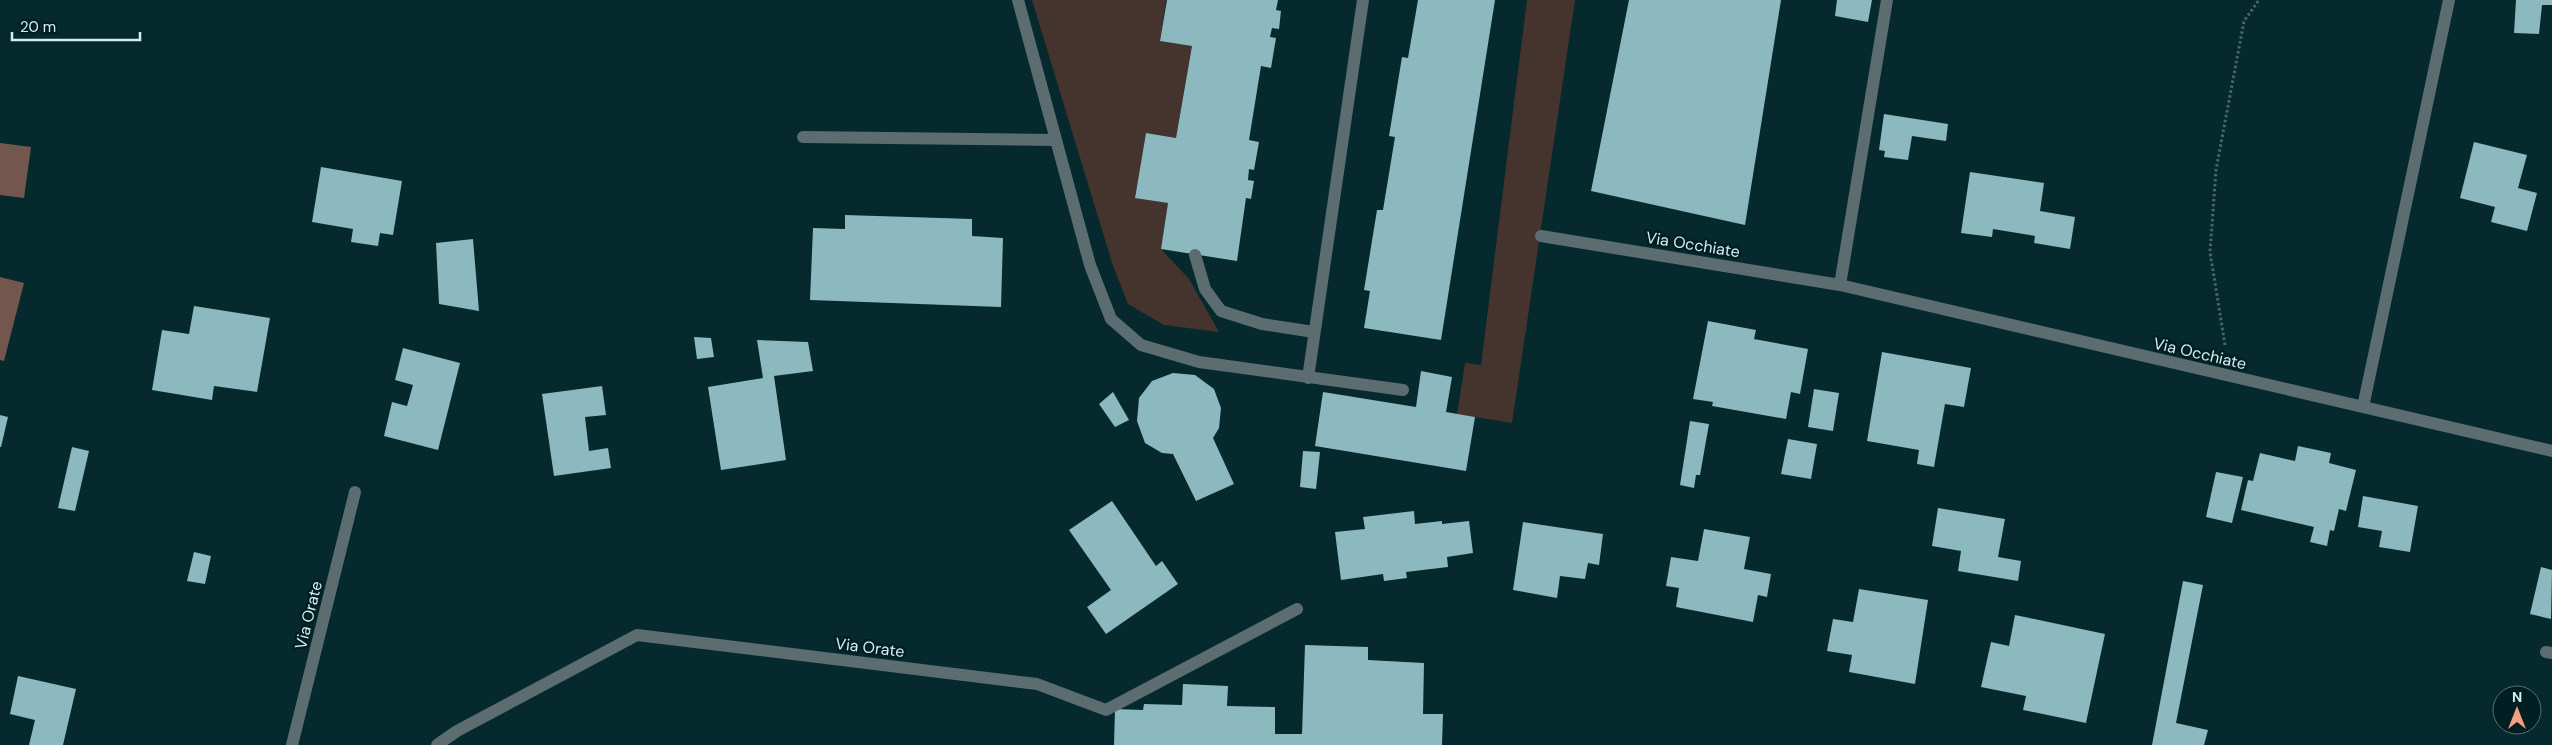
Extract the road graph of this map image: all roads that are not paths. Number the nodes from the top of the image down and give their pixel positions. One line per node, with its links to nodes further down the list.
1 (1018, 0): 6 (street)
2 (1363, 0): 10 (street)
3 (1887, 0): 9 (street)
4 (2449, 0): 13 (street)
5 (803, 137): 6 (street)
6 (1055, 140): 11 (street)
7 (1540, 236): 9 (street, Via Occhiate)
8 (1195, 255): 10 (street)
9 (1840, 285): 13 (street, Via Occhiate)
10 (1314, 332): 11 (street)
11 (1308, 378): 12 (street)
12 (1403, 390)
13 (2363, 408): 14 (street, Via Occhiate)
14 (2552, 452)
15 (355, 492): 17 (street, Via Orate)
16 (1298, 609): 18 (street, Via Orate)
17 (292, 745)
18 (437, 745)

